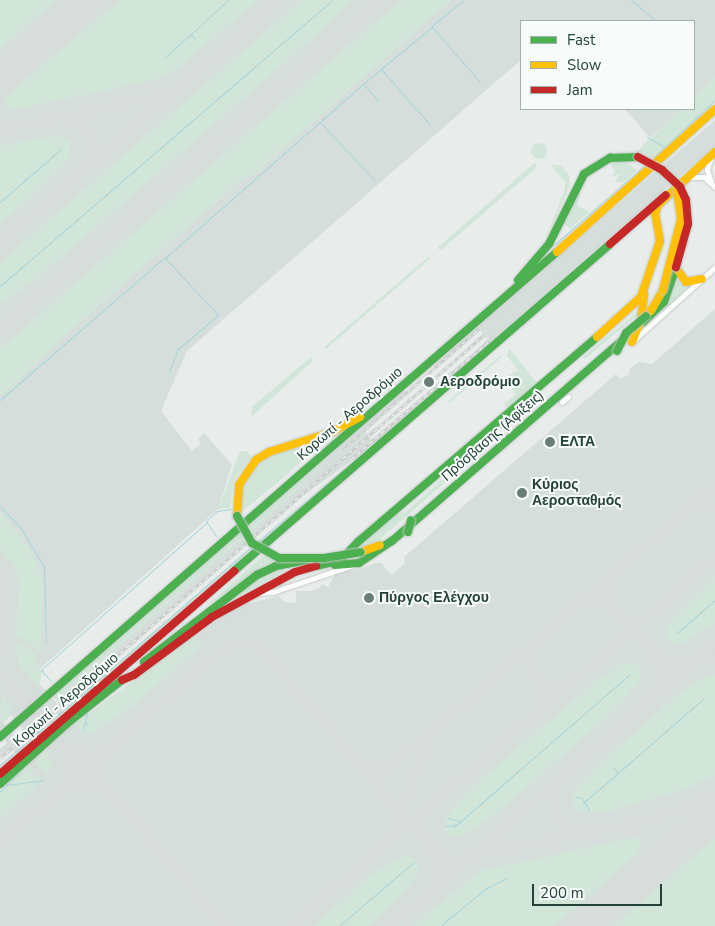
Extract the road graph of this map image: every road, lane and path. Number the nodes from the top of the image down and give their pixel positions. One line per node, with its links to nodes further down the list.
1 (715, 109): 11 (main road, Κορωπί - Αεροδρόμιο)
2 (713, 154): 4 (main road, Κορωπί - Αεροδρόμιο); 5 (street)
3 (668, 175): 7 (main road, bridge); 11 (main road, bridge); 13 (main road, bridge)
4 (686, 178): 5 (street); 6 (main road, Κορωπί - Αεροδρόμιο)
5 (713, 184)
6 (666, 195): 10 (main road); 27 (main road, Κορωπί - Αεροδρόμιο)
7 (676, 267): 9 (main road); 12 (main road, Πρόσβασης (Αφίξεις))
8 (715, 267): 9 (street)
9 (702, 278): 14 (street)
10 (644, 290): 12 (main road); 23 (main road)
11 (503, 297): 17 (main road, Κορωπί - Αεροδρόμιο)
12 (641, 324): 14 (main road); 22 (main road, Πρόσβασης (Αφίξεις))
13 (626, 333): 15 (main road, bridge); 19 (main road, bridge)
14 (632, 342)
15 (618, 351)
16 (568, 397): 18 (street, Πρόσβασης (Αφίξεις))
17 (382, 402): 21 (main road, bridge); 26 (main road, Κορωπί - Αεροδρόμιο)
18 (562, 402)
19 (412, 520): 20 (main road, bridge); 21 (main road, bridge)
20 (408, 532)
21 (324, 558): 25 (main road, bridge)
22 (359, 563): 23 (main road, Πρόσβασης (Αφίξεις)); 24 (street)
23 (323, 566): 24 (main road)
24 (252, 594): 25 (main road)
25 (122, 680): 28 (main road)
26 (0, 737)
27 (0, 774)
28 (0, 784)

